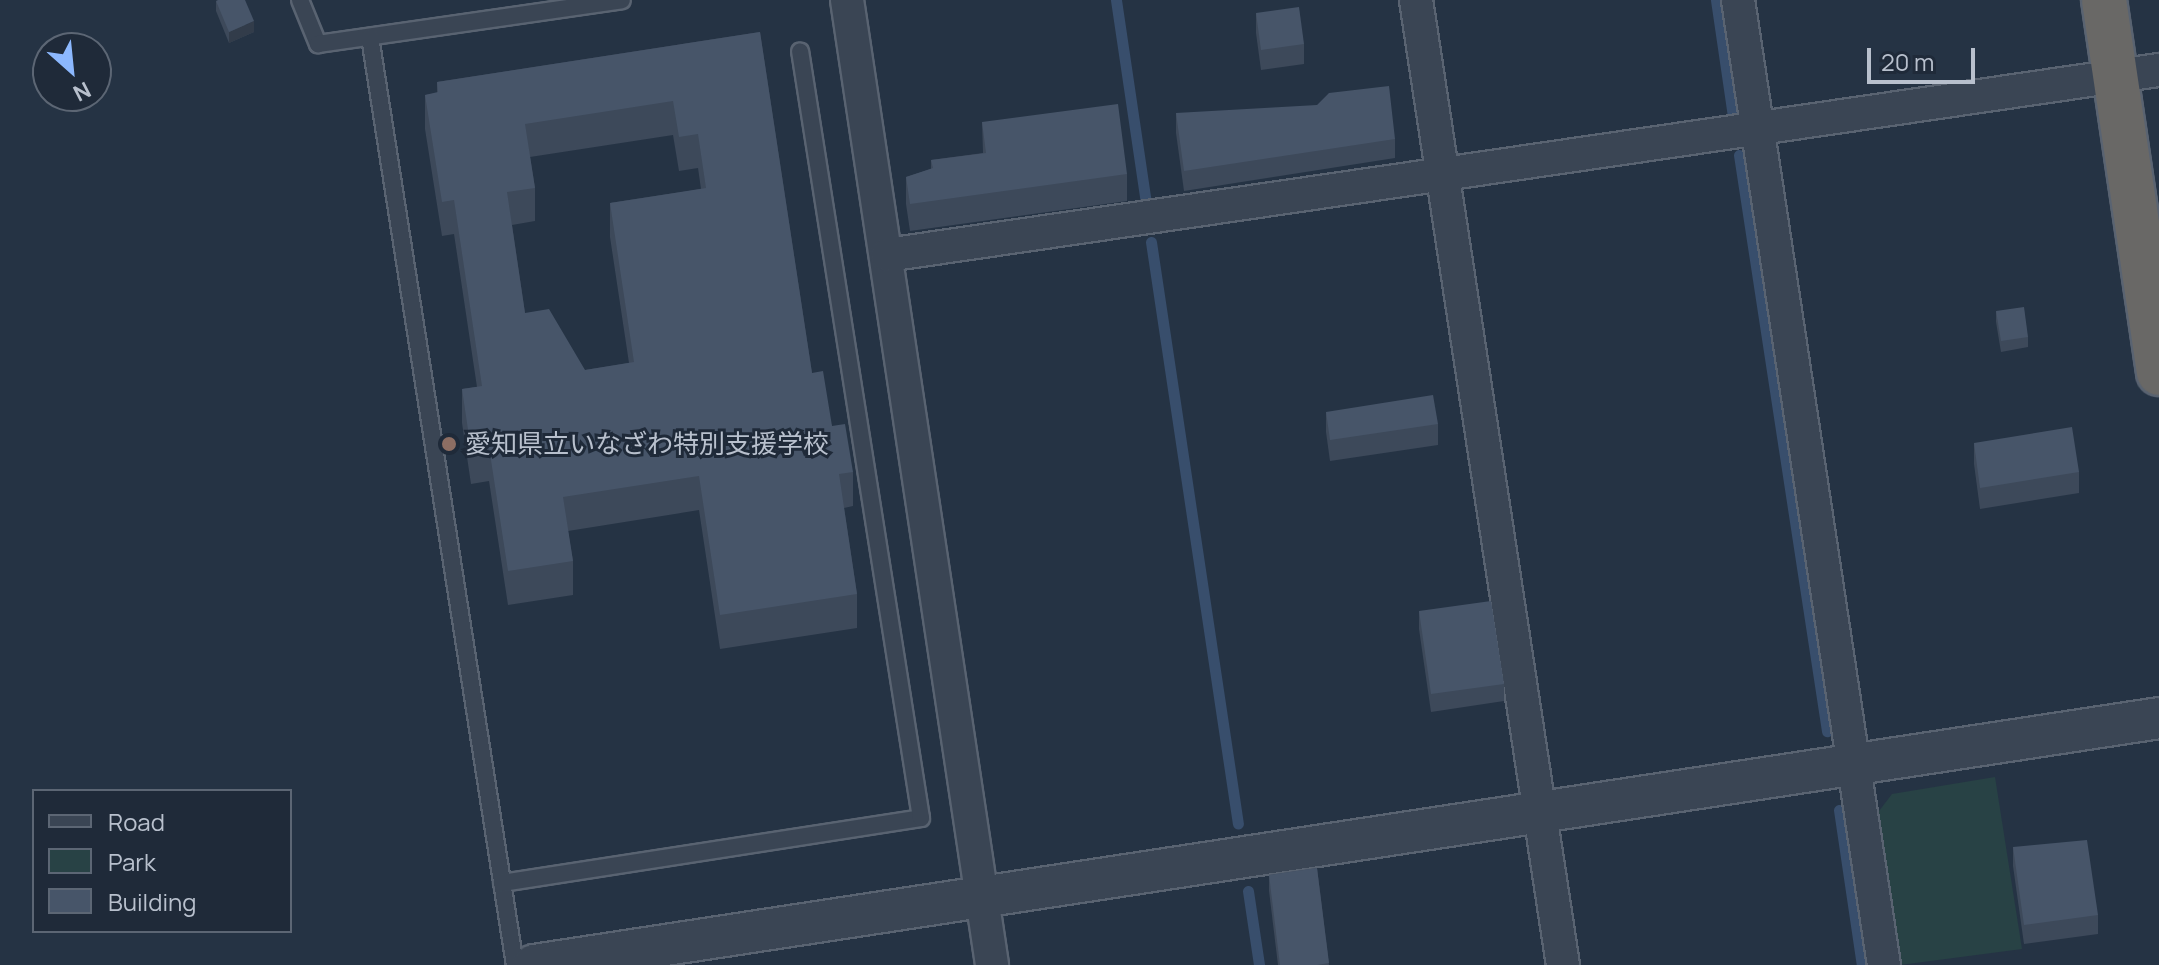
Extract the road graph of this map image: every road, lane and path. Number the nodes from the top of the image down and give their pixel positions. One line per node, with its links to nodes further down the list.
1 (300, 0): 7 (lane)
2 (622, 0): 7 (lane)
3 (847, 0): 13 (street)
4 (1416, 0): 12 (street)
5 (1738, 0): 11 (street)
6 (2104, 0): 10 (highway)
7 (370, 37): 18 (lane)
8 (800, 51): 18 (lane)
9 (2159, 70): 10 (street)
10 (2115, 77): 11 (street); 14 (highway)
11 (1758, 129): 12 (street); 16 (street)
12 (1443, 175): 13 (street); 17 (street)
13 (887, 255): 19 (street)
14 (2159, 373)
15 (2159, 718): 16 (street)
16 (1853, 765): 17 (street); 24 (street)
17 (1540, 812): 19 (street); 23 (street)
18 (502, 883): 20 (lane)
19 (981, 897): 21 (street); 22 (street)
20 (515, 965)
21 (534, 965)
22 (992, 965)
23 (1563, 965)
24 (1884, 965)

